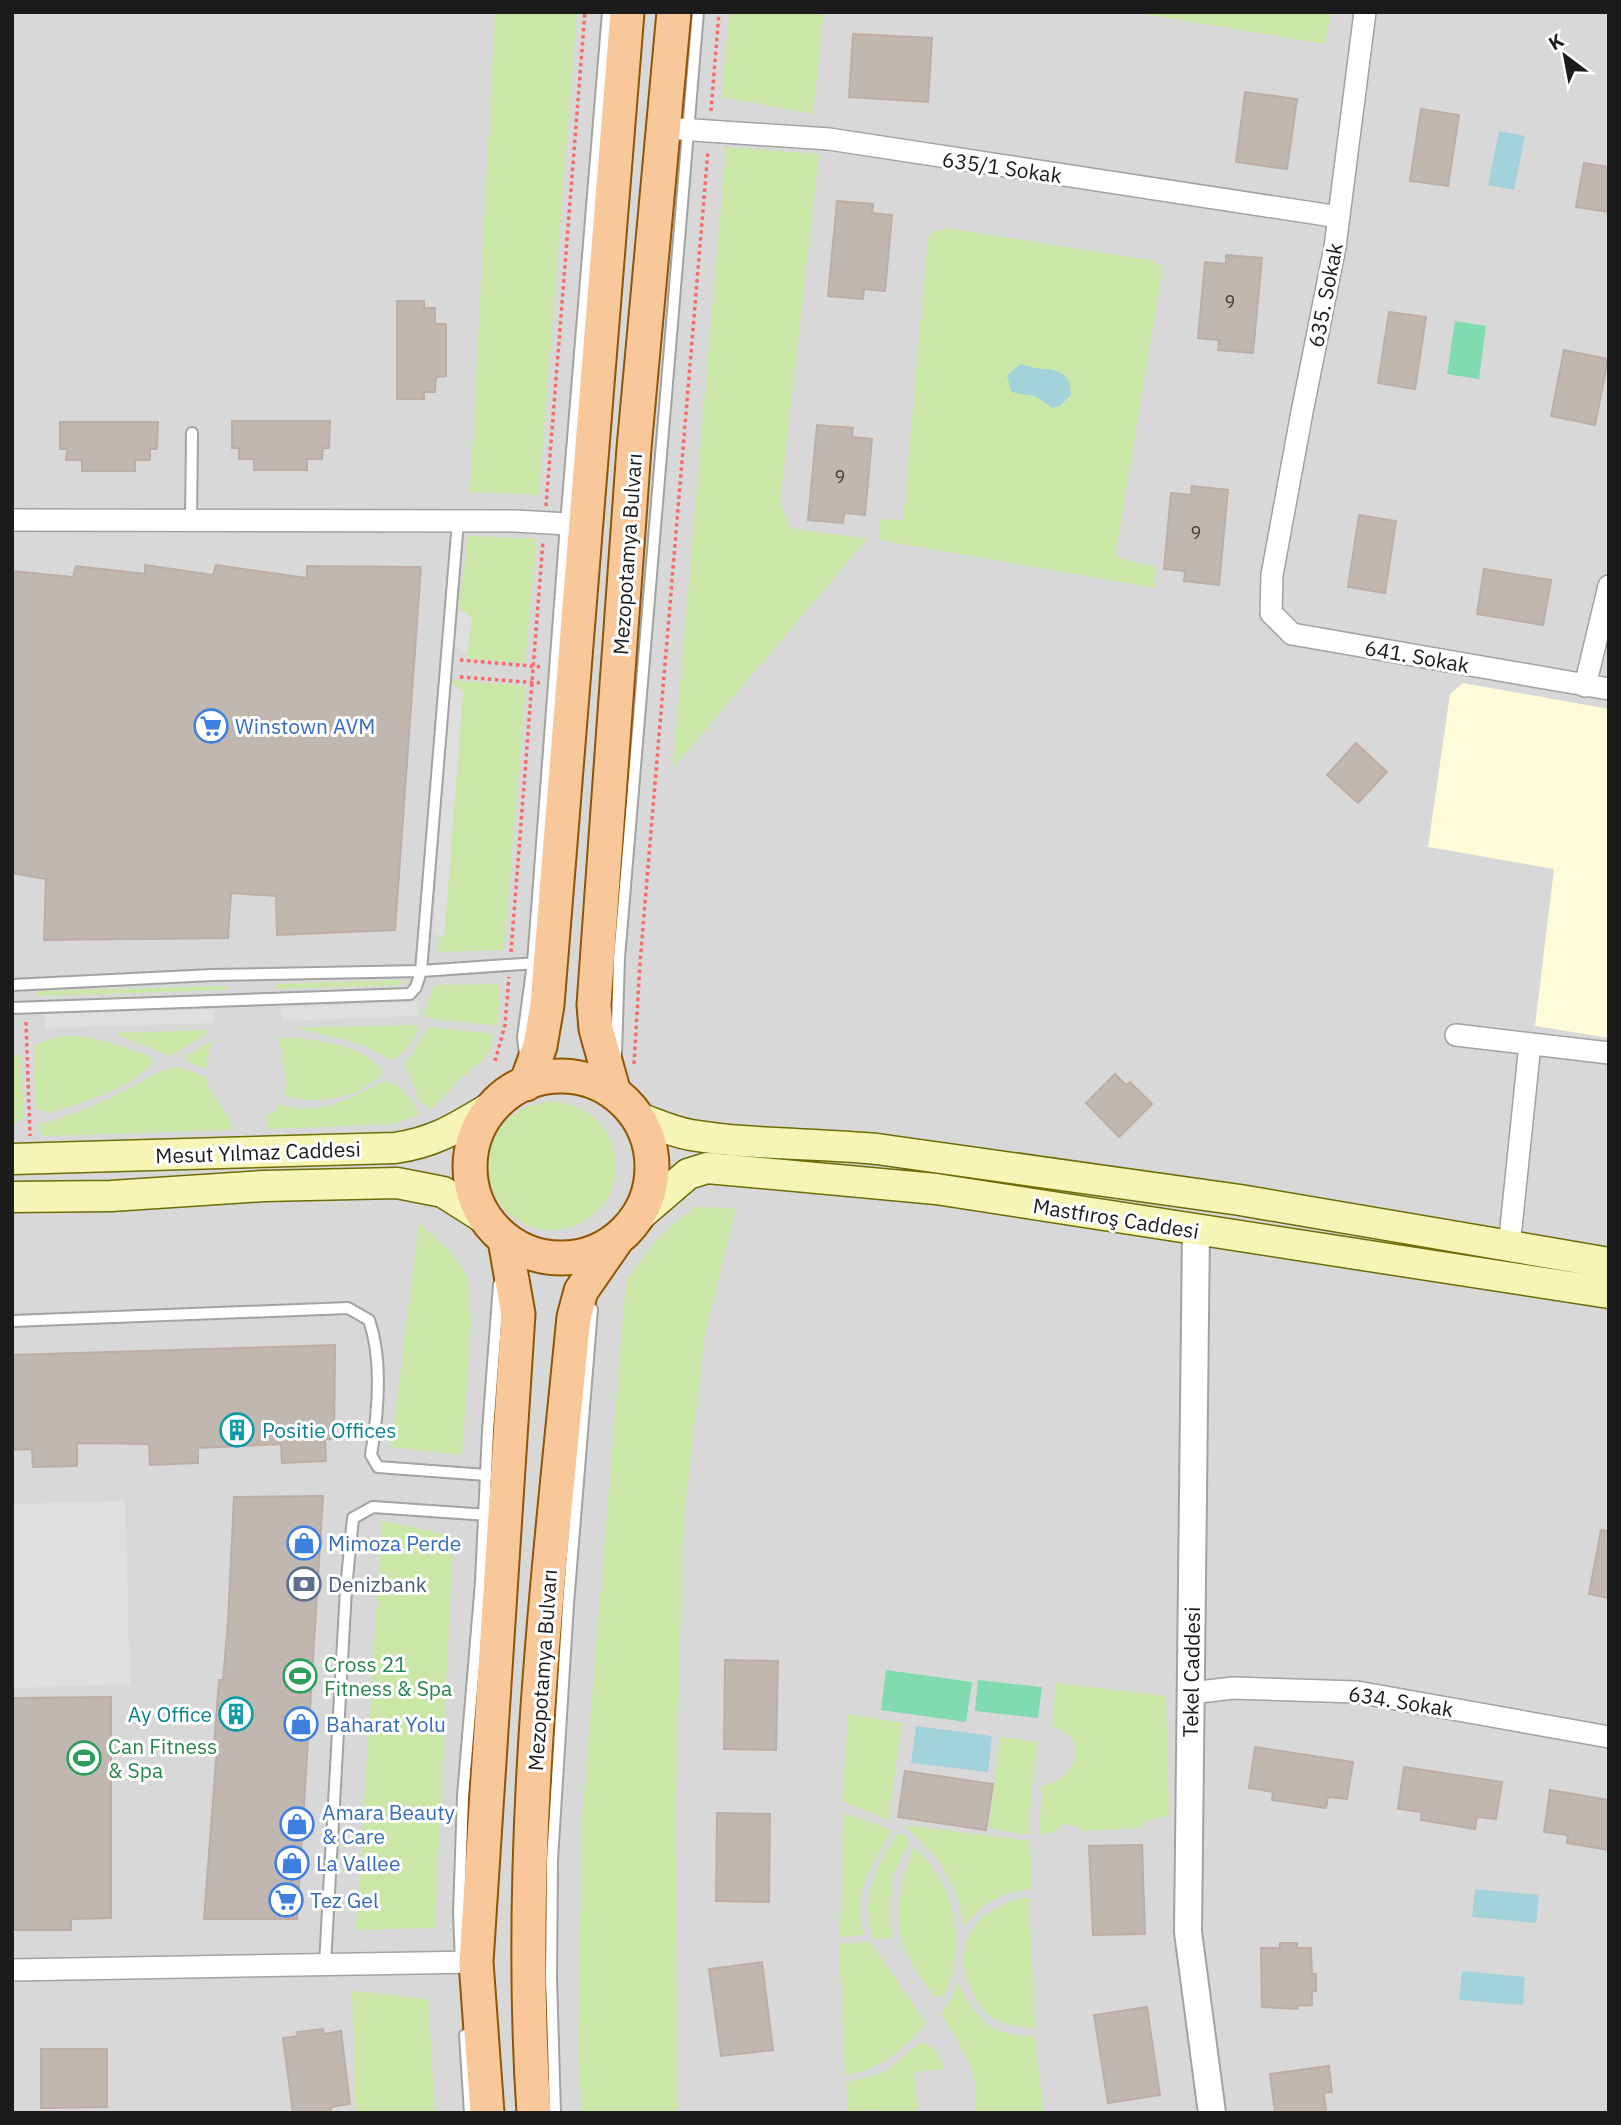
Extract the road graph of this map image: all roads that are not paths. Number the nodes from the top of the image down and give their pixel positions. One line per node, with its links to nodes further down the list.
1 (608, 12): 12 (lane)
2 (627, 12): 12 (main road, Mezopotamya Bulvarı)
3 (674, 12): 6 (main road, Mezopotamya Bulvarı)
4 (698, 12): 6 (lane)
5 (1365, 12): 7 (street, 635. Sokak)
6 (676, 129): 7 (street, 635/1 Sokak); 25 (main road, Mezopotamya Bulvarı)
7 (1339, 217): 13 (street, 635. Sokak)
8 (191, 433): 10 (lane)
9 (12, 520): 10 (street)
10 (191, 520): 11 (street)
11 (458, 521): 12 (street); 18 (lane)
12 (575, 525): 17 (main road, Mezopotamya Bulvarı)
13 (1272, 575): 15 (street, 641. Sokak)
14 (1609, 586): 15 (street)
15 (1585, 686): 16 (street, 641. Sokak)
16 (1609, 689)
17 (542, 963): 18 (lane); 24 (main road, Mezopotamya Bulvarı)
18 (421, 971): 19 (lane); 20 (lane)
19 (12, 985)
20 (12, 1007)
21 (1456, 1035): 22 (street)
22 (1530, 1044): 23 (street); 33 (street)
23 (1609, 1053)
24 (527, 1080): 25 (main road); 26 (main road)
25 (620, 1085): 27 (main road)
26 (493, 1106): 28 (main road, Mesut Yılmaz Caddesi); 31 (main road)
27 (639, 1118): 30 (main road); 33 (main road, Mastfıroş Caddesi)
28 (21, 1150)
29 (12, 1197): 31 (main road, Mesut Yılmaz Caddesi)
30 (627, 1228): 31 (main road); 32 (main road, Mastfıroş Caddesi); 47 (main road, Mezopotamya Bulvarı); 48 (lane)
31 (495, 1229): 37 (lane); 38 (main road)
32 (1196, 1230): 35 (main road, Mastfıroş Caddesi); 39 (street, Tekel Caddesi)
33 (1509, 1248): 34 (main road, Mastfıroş Caddesi)
34 (1609, 1263)
35 (1609, 1293)
36 (12, 1321): 37 (lane)
37 (486, 1475): 38 (lane)
38 (495, 1516): 41 (lane); 42 (main road)
39 (1191, 1693): 40 (street, 634. Sokak); 49 (street, Tekel Caddesi)
40 (1609, 1737)
41 (325, 1964): 42 (street); 43 (street)
42 (466, 1966): 46 (main road)
43 (12, 1970)
44 (464, 2027): 45 (lane)
45 (470, 2113)
46 (487, 2113)
47 (534, 2113)
48 (555, 2113)
49 (1212, 2113)

